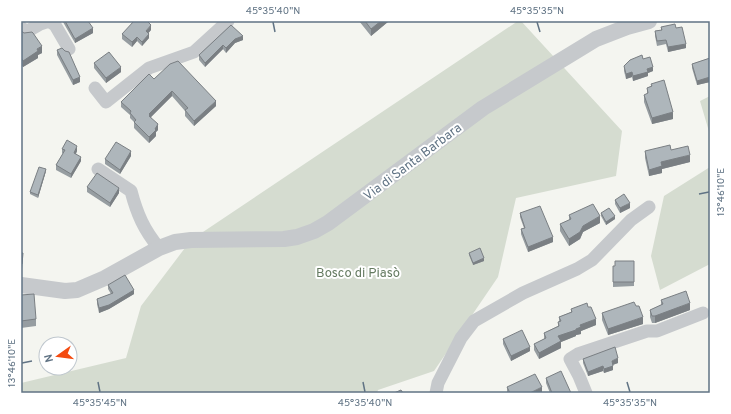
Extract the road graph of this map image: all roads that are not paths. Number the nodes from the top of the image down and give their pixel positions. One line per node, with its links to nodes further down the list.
1 (228, 21): 5 (street)
2 (649, 21): 8 (street, Via di Santa Barbara)
3 (21, 27): 4 (street)
4 (69, 49)
5 (95, 88)
6 (98, 169): 8 (street)
7 (650, 207): 11 (street)
8 (159, 248): 9 (street, Via di Santa Barbara)
9 (21, 285)
10 (703, 313): 12 (street)
11 (436, 393)
12 (586, 393)

